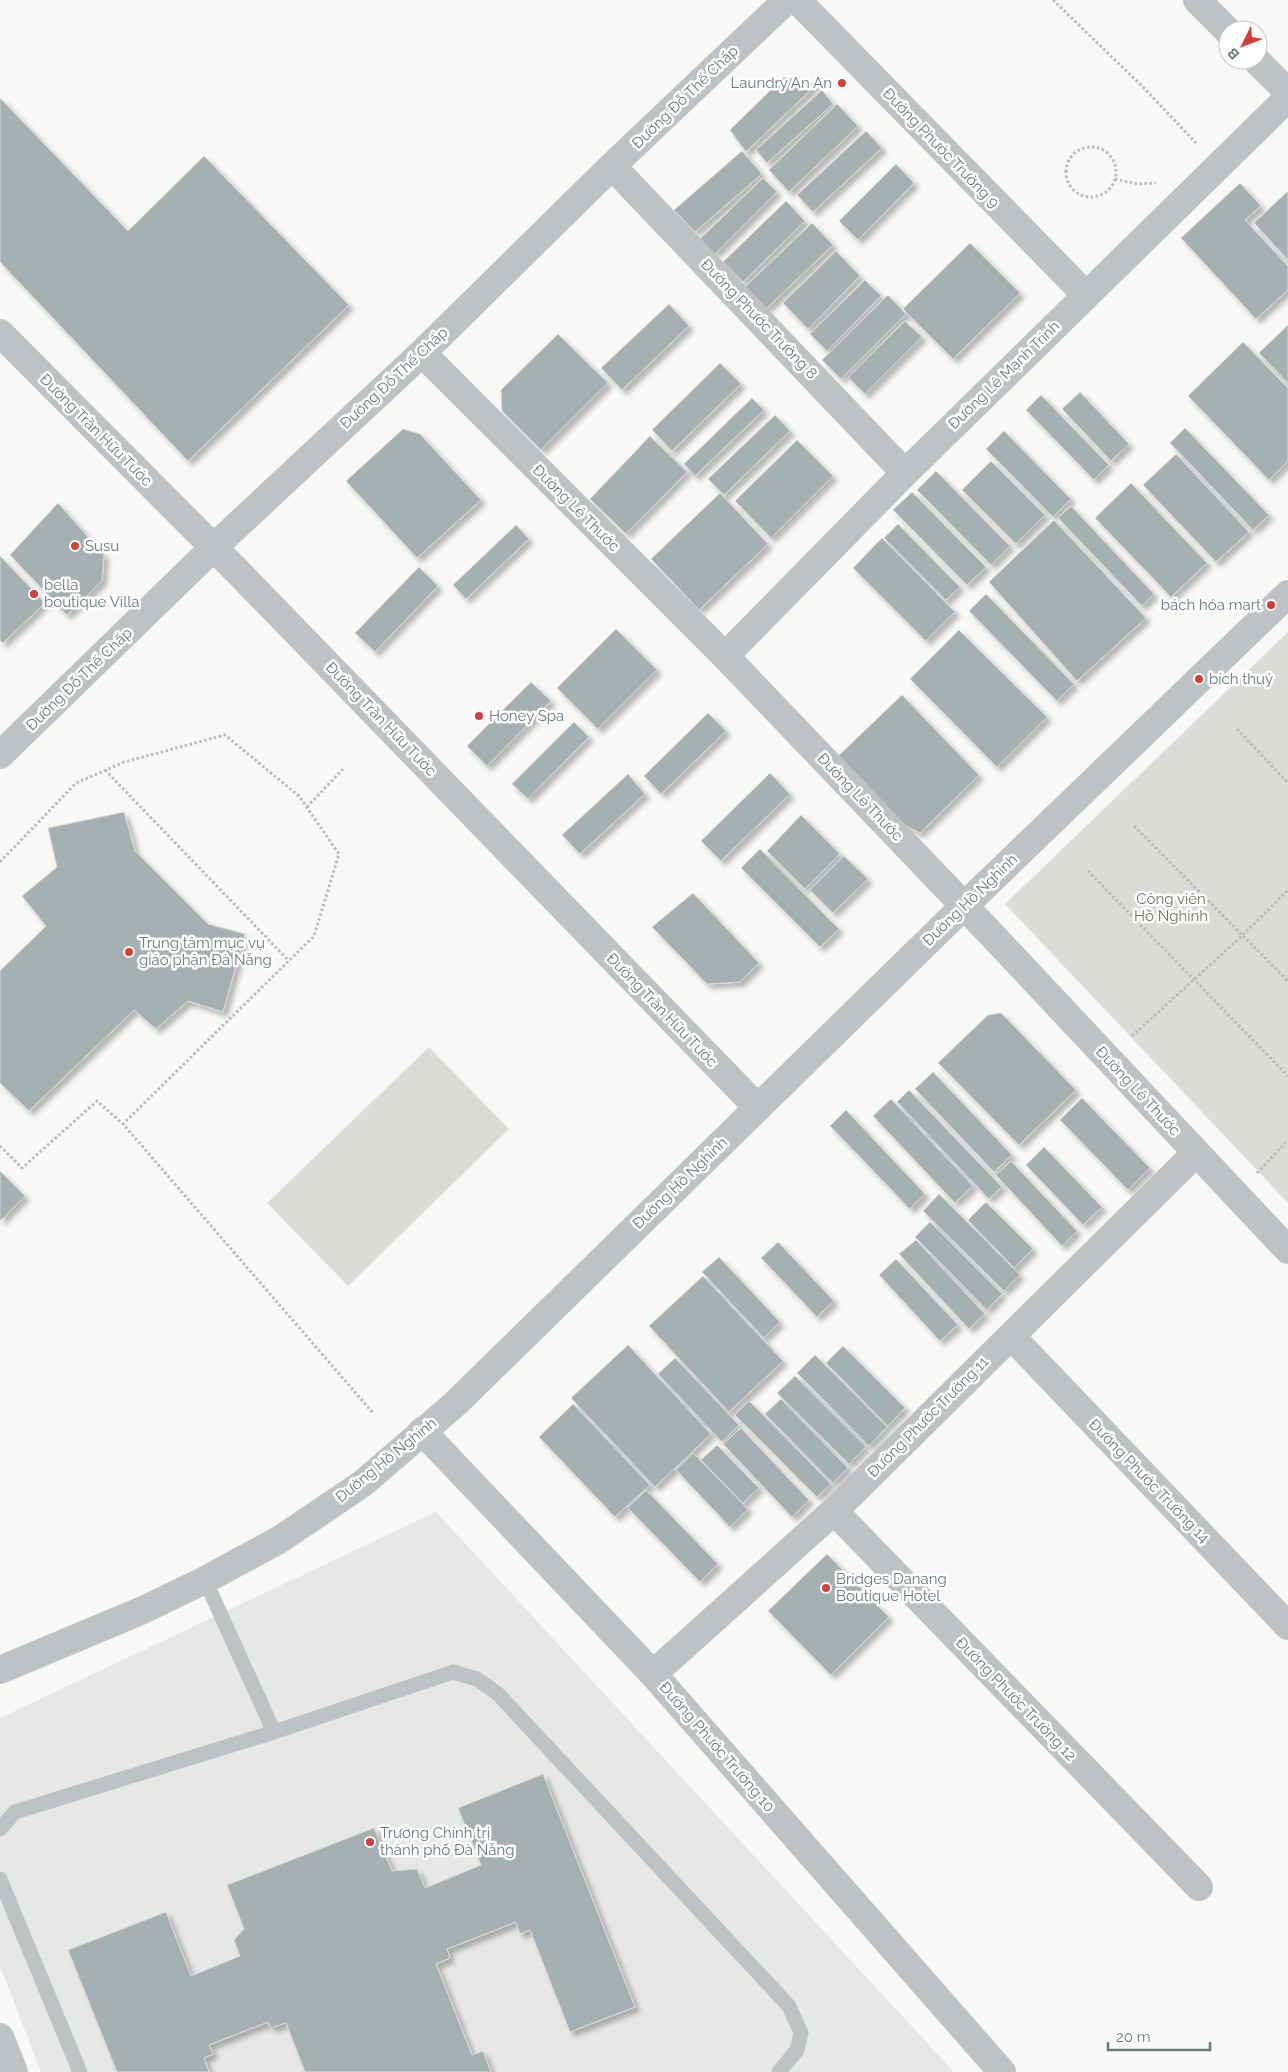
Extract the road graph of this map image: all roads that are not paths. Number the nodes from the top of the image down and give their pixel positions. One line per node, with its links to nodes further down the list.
1 (786, 0): 8 (street, Đường Đỗ Thế Chấp)
2 (797, 0): 9 (street, Đường Phước Trường 9)
3 (1197, 0): 4 (street)
4 (1218, 22)
5 (1266, 70): 6 (street)
6 (1288, 92)
7 (1288, 98): 9 (street, Đường Lê Mạnh Trinh)
8 (612, 166): 11 (street, Đường Đỗ Thế Chấp); 12 (street, Đường Phước Trường 8)
9 (1086, 295): 12 (street, Đường Lê Mạnh Trinh)
10 (0, 332): 13 (street, Đường Trần Hữu Tước)
11 (422, 353): 13 (street, Đường Đỗ Thế Chấp); 15 (street, Đường Lê Thước)
12 (905, 473): 15 (street, Đường Lê Mạnh Trinh)
13 (214, 548): 16 (street, Đường Đỗ Thế Chấp); 18 (street, Đường Trần Hữu Tước)
14 (1288, 594): 17 (street, Đường Hồ Nghinh)
15 (724, 656): 17 (street, Đường Lê Thước)
16 (0, 756)
17 (964, 906): 18 (street, Đường Hồ Nghinh); 19 (street, Đường Lê Thước)
18 (758, 1108): 22 (street, Đường Hồ Nghinh)
19 (1196, 1153): 20 (street, Đường Lê Thước); 21 (street, Đường Phước Trường 11)
20 (1288, 1250)
21 (1010, 1336): 23 (street, Đường Phước Trường 11); 25 (street, Đường Phước Trường 14)
22 (422, 1431): 24 (street, Đường Hồ Nghinh); 27 (street, Đường Phước Trường 10)
23 (834, 1511): 27 (street, Đường Phước Trường 11); 31 (street, Đường Phước Trường 12)
24 (205, 1580): 26 (street, Đường Hồ Nghinh); 28 (lane)
25 (1288, 1626)
26 (0, 1670)
27 (653, 1674): 36 (street, Đường Phước Trường 10)
28 (274, 1732): 29 (lane); 35 (lane)
29 (0, 1829)
30 (0, 1879): 34 (lane)
31 (1199, 1887)
32 (0, 2036): 33 (street)
33 (14, 2072)
34 (80, 2072)
35 (779, 2072)
36 (1002, 2072)

